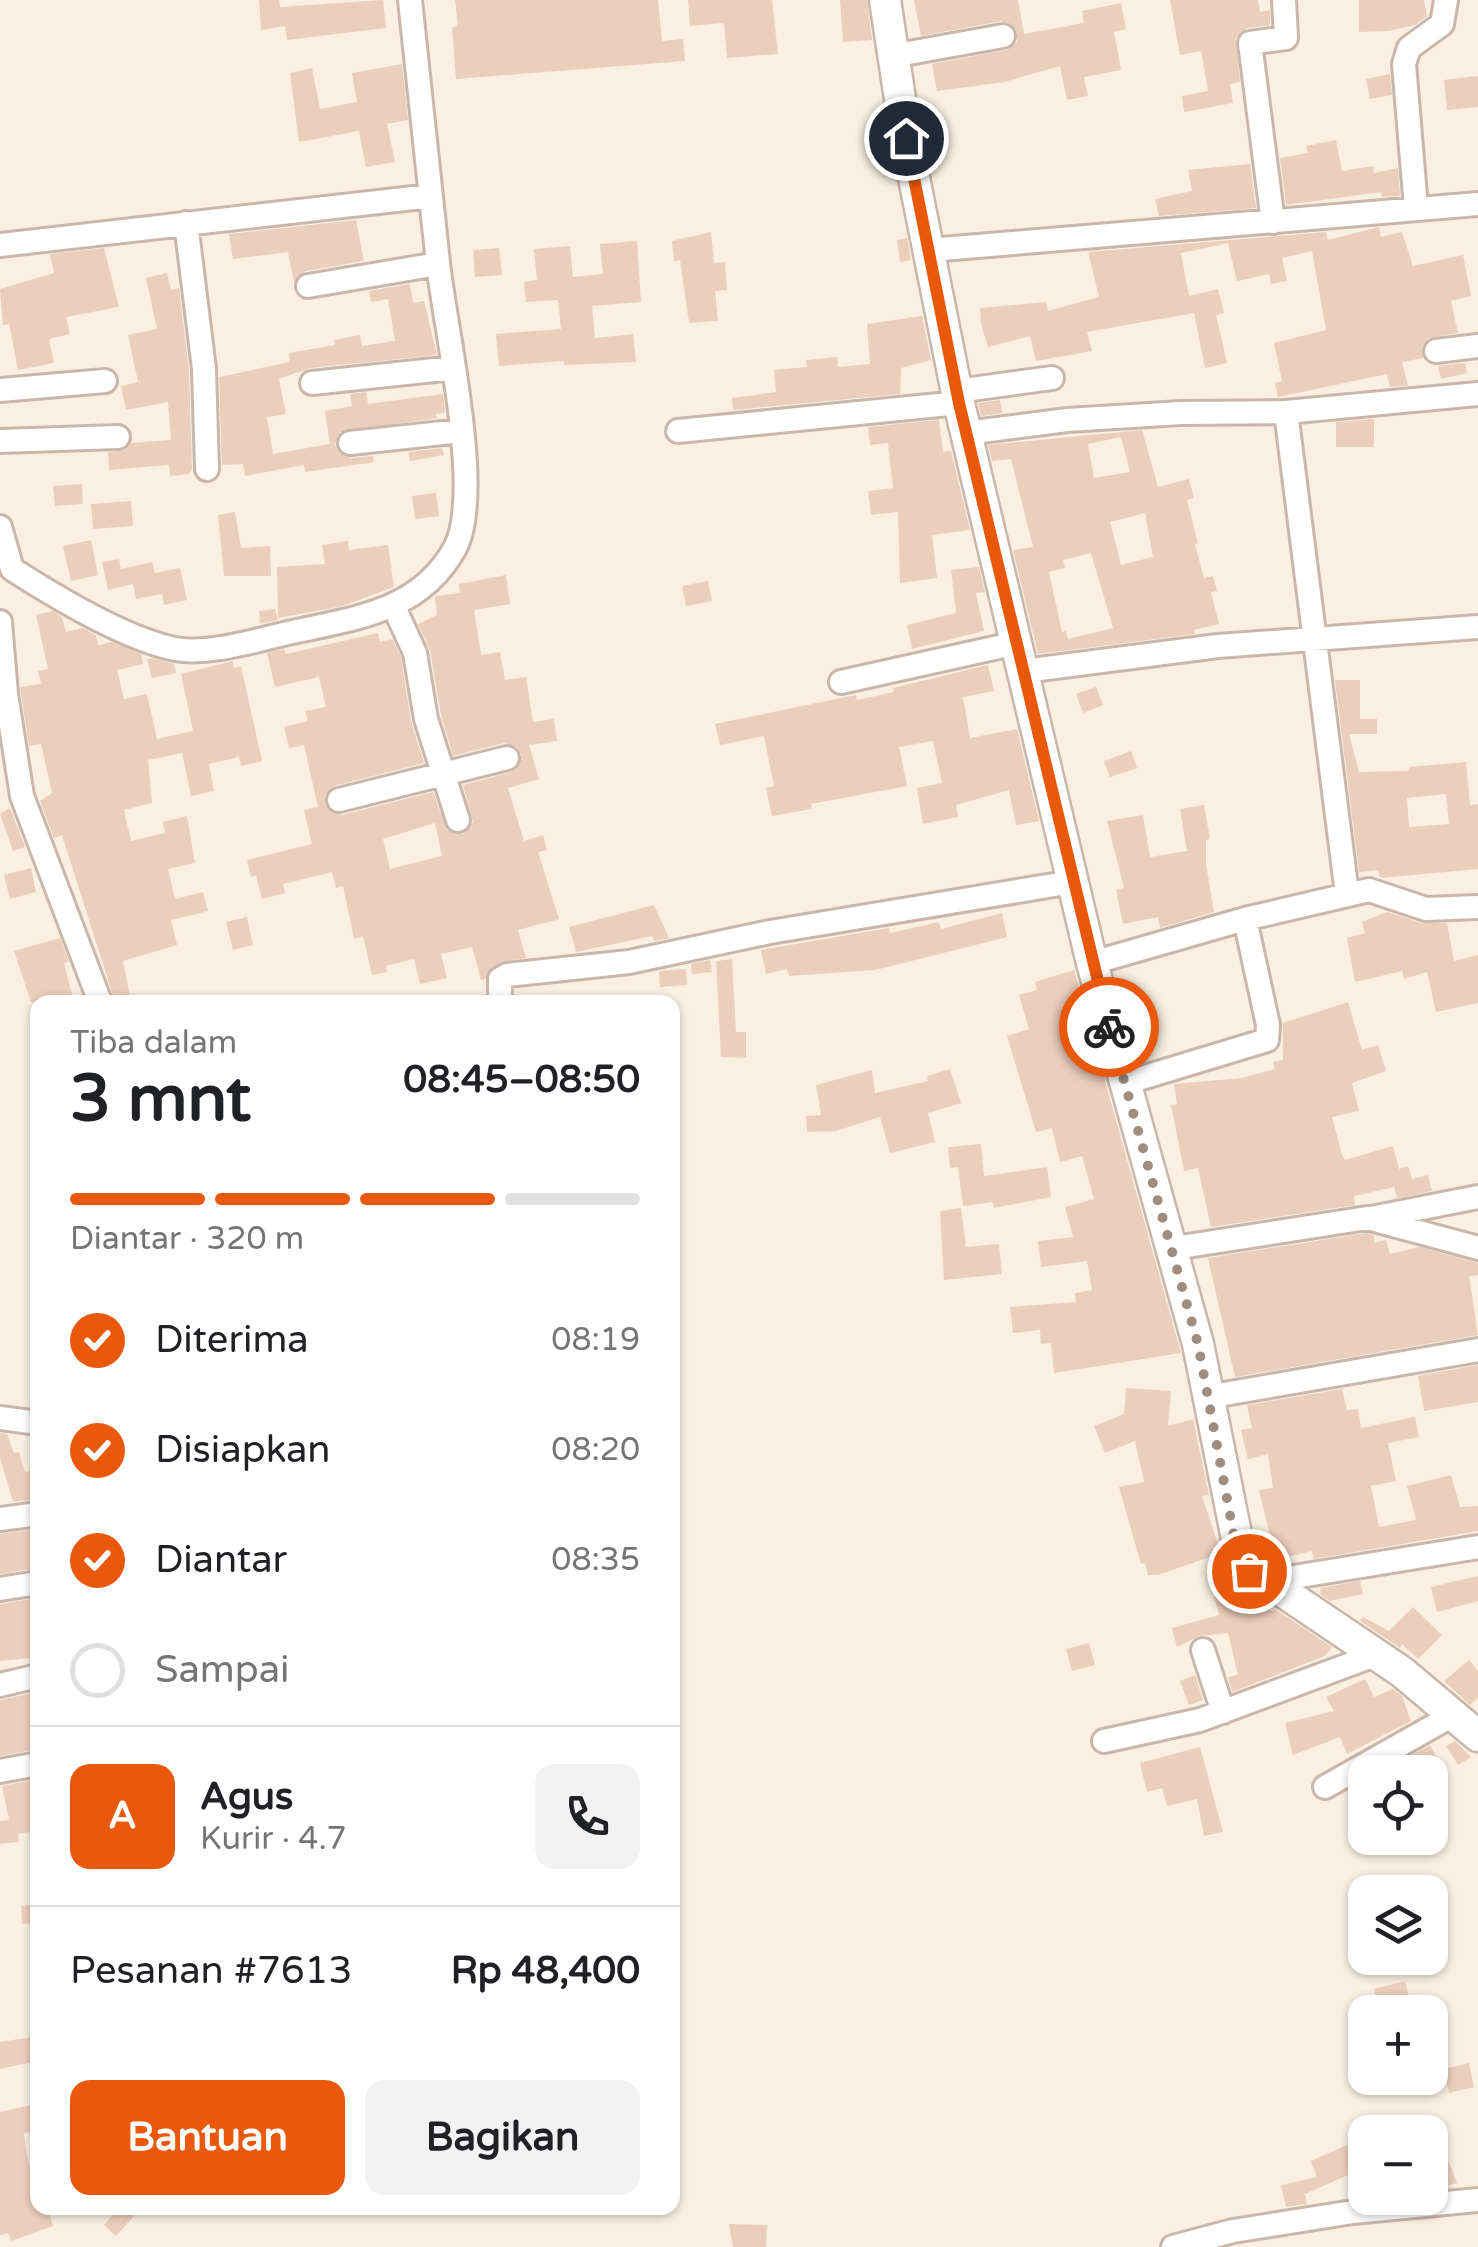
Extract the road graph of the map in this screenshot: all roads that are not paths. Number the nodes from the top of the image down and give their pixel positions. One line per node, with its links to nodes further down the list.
1 (410, 0): 7 (street)
2 (885, 0): 6 (street)
3 (1284, 0): 10 (street)
4 (1446, 0): 9 (street)
5 (1003, 36): 6 (street)
6 (892, 56): 13 (street)
7 (431, 196): 11 (street); 14 (street)
8 (1478, 204): 9 (street)
9 (1416, 208): 10 (street)
10 (1272, 222): 13 (street)
11 (186, 223): 12 (street); 31 (street)
12 (0, 245)
13 (930, 250): 24 (street)
14 (438, 264): 15 (street); 18 (street)
15 (308, 286)
16 (1478, 346): 17 (street)
17 (1436, 351)
18 (452, 368): 21 (street); 26 (street)
19 (1052, 378): 24 (street)
20 (105, 382): 22 (street)
21 (312, 383)
22 (0, 390)
23 (1478, 394): 25 (street)
24 (961, 409): 25 (street); 27 (street); 38 (street)
25 (1286, 412): 37 (street)
26 (461, 431): 30 (street); 34 (street)
27 (678, 431)
28 (118, 437): 29 (street)
29 (0, 441)
30 (350, 443)
31 (208, 469)
32 (0, 528): 33 (street)
33 (6, 571): 34 (street)
34 (394, 607): 41 (street)
35 (0, 622): 42 (street)
36 (1478, 628): 37 (street)
37 (1315, 638): 38 (street); 46 (street)
38 (1021, 657): 39 (street); 45 (street)
39 (840, 682)
40 (508, 758): 41 (street)
41 (446, 777): 43 (street); 44 (street)
42 (11, 798): 50 (street)
43 (338, 800)
44 (458, 820)
45 (1072, 882): 49 (street); 51 (street)
46 (1347, 894): 47 (street); 48 (street)
47 (1478, 907)
48 (1245, 918): 49 (street); 52 (street)
49 (1092, 963): 52 (street)
50 (97, 995)
51 (500, 995)
52 (1124, 1084): 56 (street)
53 (1478, 1197): 54 (street)
54 (1367, 1218): 55 (street); 56 (street)
55 (1478, 1248)
56 (1168, 1249): 58 (street)
57 (1478, 1350): 58 (street)
58 (1208, 1397): 64 (street)
59 (0, 1418): 60 (street)
60 (30, 1422)
61 (30, 1515): 62 (street)
62 (0, 1519)
63 (1478, 1547): 64 (street)
64 (1264, 1582): 68 (street)
65 (30, 1584): 66 (street)
66 (0, 1589)
67 (1202, 1650): 71 (street)
68 (1375, 1655): 71 (street); 72 (street)
69 (30, 1678): 70 (street)
70 (0, 1685)
71 (1224, 1712): 74 (street)
72 (1455, 1714): 73 (street); 77 (street)
73 (1478, 1736)
74 (1104, 1741)
75 (30, 1765): 76 (street)
76 (0, 1771)
77 (1325, 1787)
78 (1478, 2200): 79 (street)
79 (1173, 2247)

